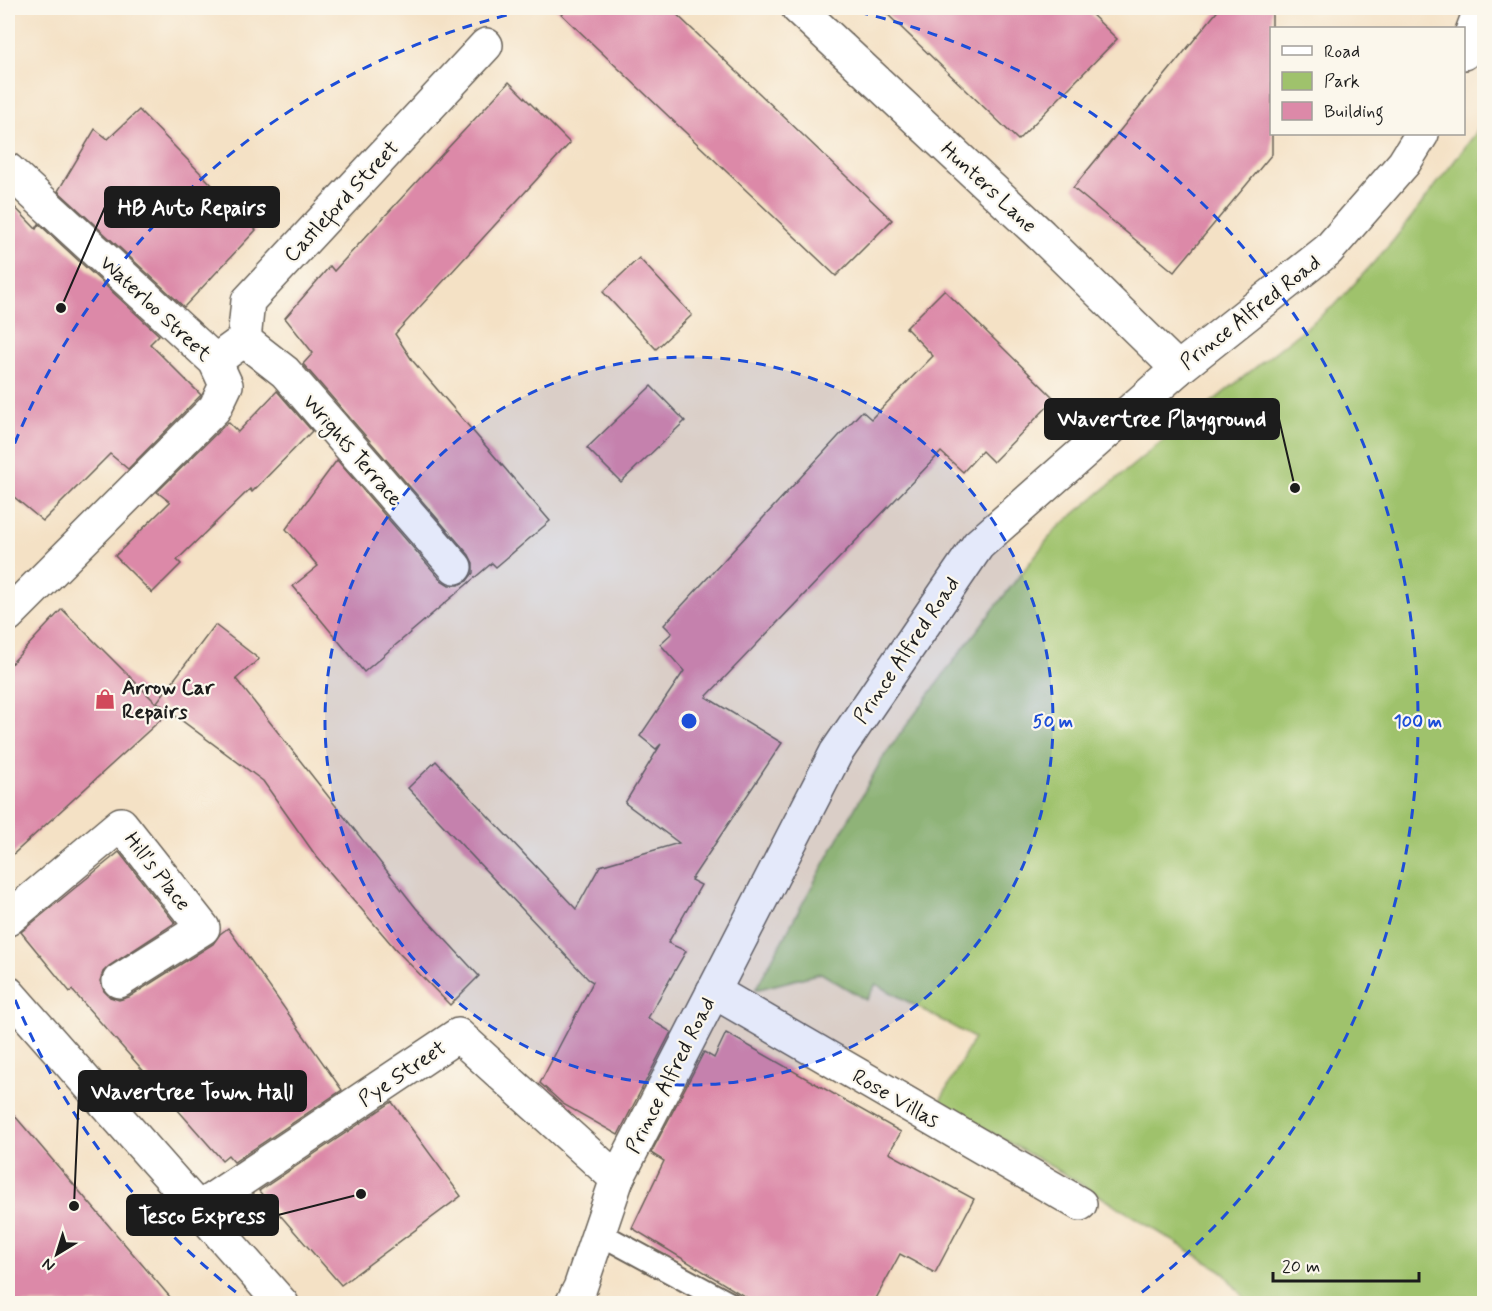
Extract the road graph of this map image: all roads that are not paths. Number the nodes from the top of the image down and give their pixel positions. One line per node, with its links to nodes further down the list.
1 (798, 8): 9 (street, Hunters Lane)
2 (1481, 8): 4 (street)
3 (486, 45): 7 (street, Castleford Street)
4 (1465, 50)
5 (1421, 135): 9 (street, Prince Alfred Road)
6 (8, 170): 8 (street, Waterloo Street)
7 (244, 340): 8 (street); 10 (street, Wrights Terrace)
8 (214, 361): 11 (street, Waterloo Street)
9 (1178, 369): 14 (street, Prince Alfred Road)
10 (454, 567)
11 (8, 615)
12 (8, 919): 13 (street, Hill's Place)
13 (119, 981)
14 (713, 991): 16 (street, Prince Alfred Road); 17 (street, Rose Villas)
15 (8, 993): 18 (street)
16 (617, 1179): 18 (street, Pye Street); 19 (street, Prince Alfred Road)
17 (1080, 1204)
18 (198, 1209): 20 (street)
19 (599, 1233): 21 (street, Prince Alfred Road); 22 (lane)
20 (282, 1304)
21 (572, 1304)
22 (730, 1304)

